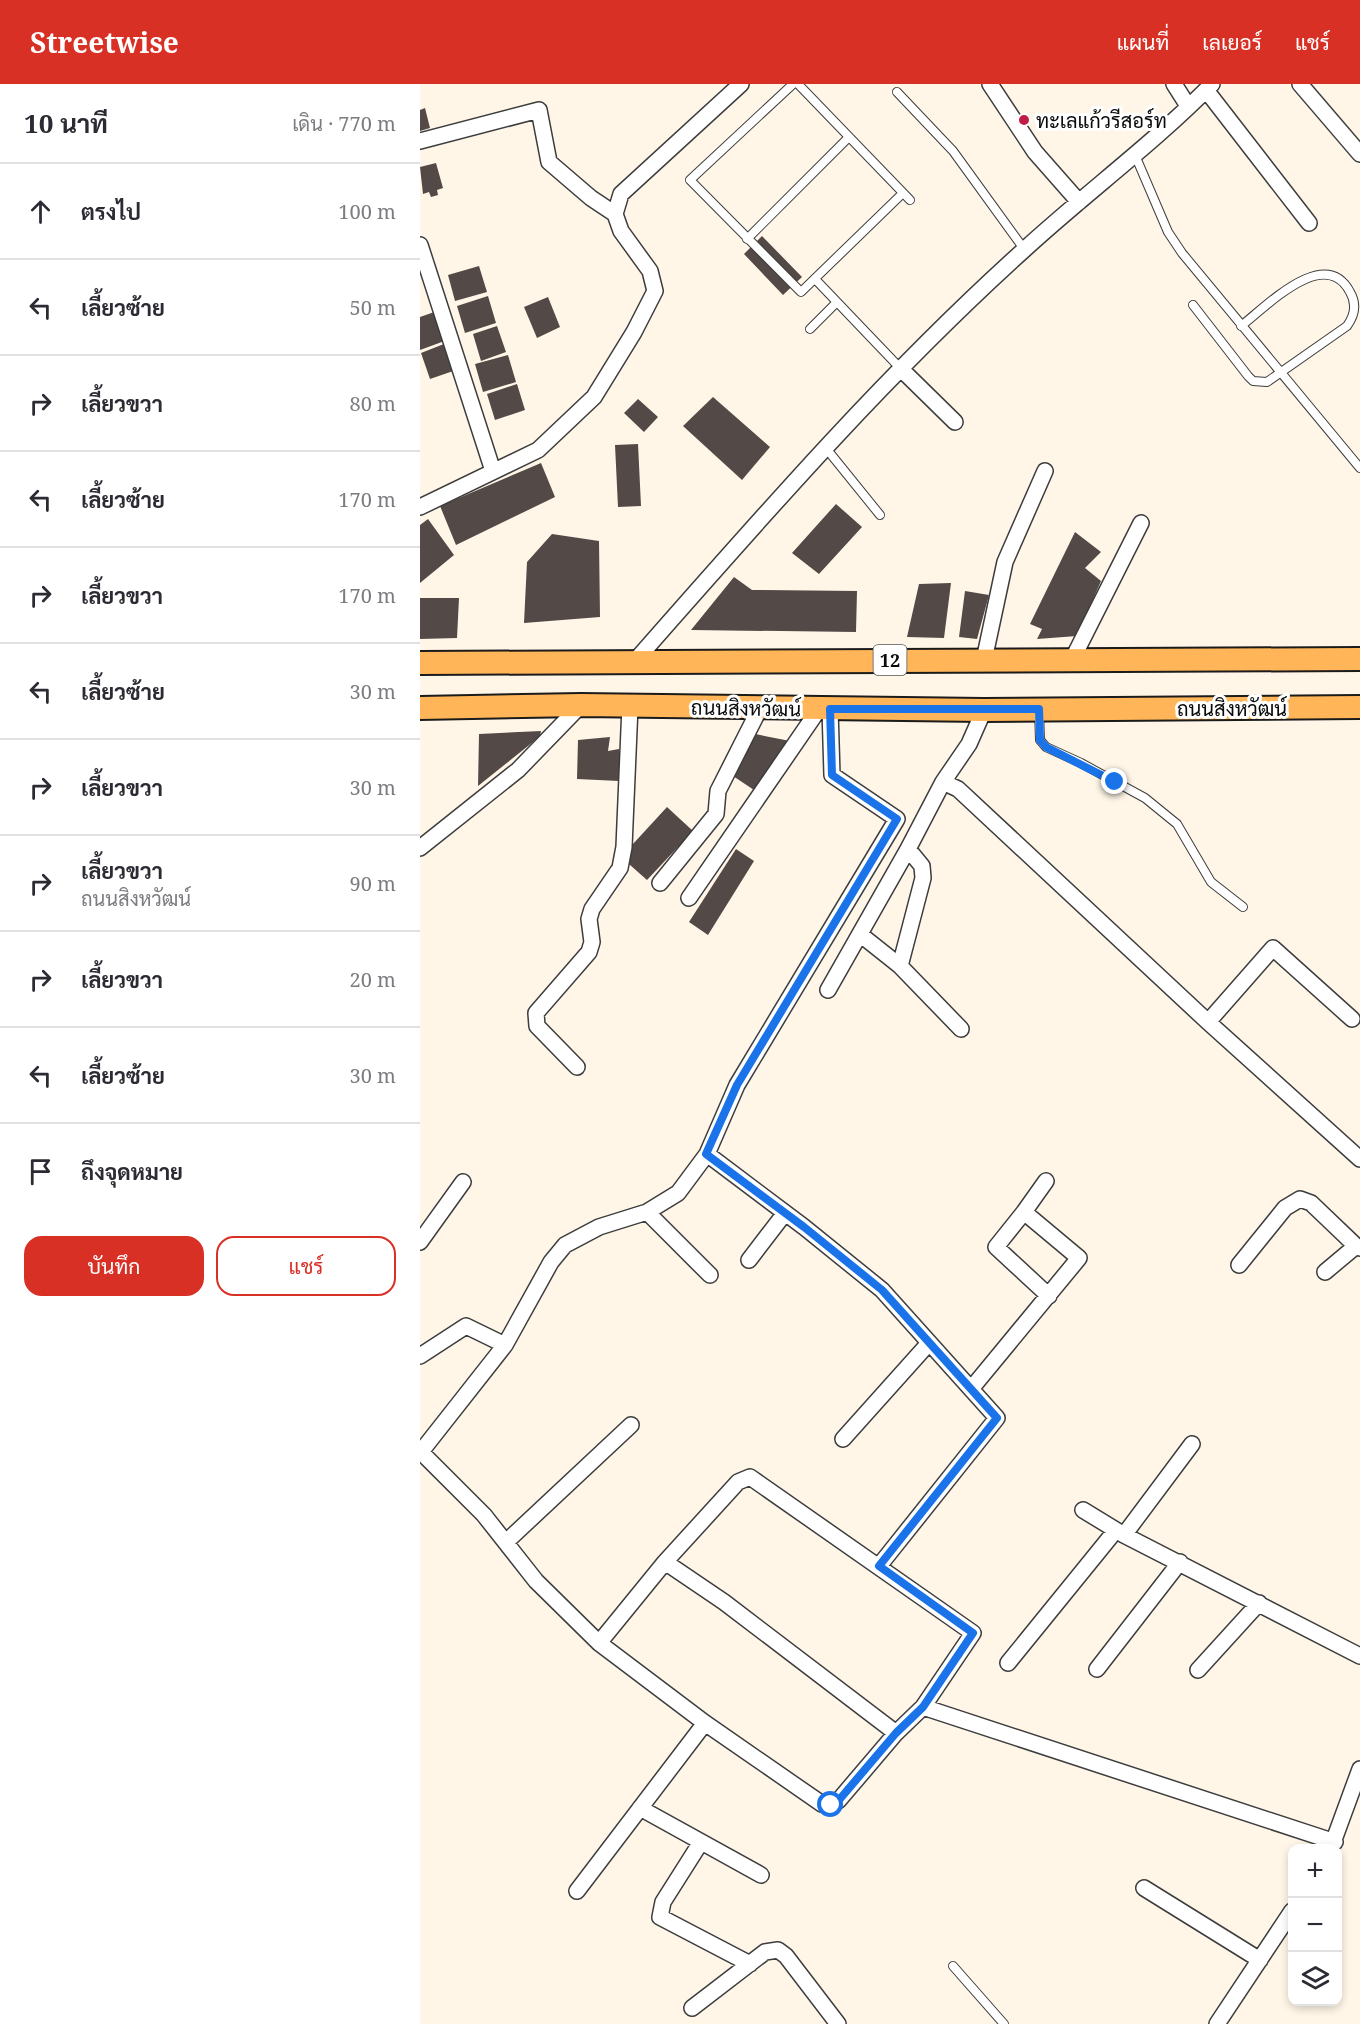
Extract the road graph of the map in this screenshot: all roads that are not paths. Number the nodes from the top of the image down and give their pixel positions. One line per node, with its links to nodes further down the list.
1 (741, 84): 17 (street)
2 (793, 84): 19 (lane)
3 (798, 84): 10 (lane)
4 (990, 84): 16 (street)
5 (1174, 84): 9 (street)
6 (1300, 84): 13 (street)
7 (1209, 87): 9 (street); 18 (street)
8 (897, 92): 21 (lane)
9 (1188, 106): 12 (street)
10 (848, 138): 14 (lane); 19 (lane)
11 (420, 141): 17 (street)
12 (1134, 154): 16 (street); 26 (lane)
13 (1360, 154)
14 (903, 193): 15 (lane); 23 (lane)
15 (910, 200)
16 (1079, 202): 21 (street)
17 (615, 214): 33 (street)
18 (1310, 223)
19 (747, 239): 23 (lane)
20 (420, 245): 22 (street)
21 (1024, 249): 28 (street)
22 (425, 275): 33 (street)
23 (815, 279): 24 (lane)
24 (837, 302): 27 (lane); 28 (lane)
25 (1193, 304): 29 (lane)
26 (1240, 326): 29 (lane); 29 (lane)
27 (810, 329)
28 (901, 369): 30 (street); 31 (street)
29 (1280, 374): 32 (lane)
30 (955, 422)
31 (825, 447): 36 (lane); 41 (street)
32 (1360, 468)
33 (493, 471): 35 (street)
34 (1045, 471): 39 (street)
35 (422, 501)
36 (880, 515)
37 (1141, 523): 40 (street)
38 (1360, 659): 40 (main road, 12)
39 (984, 660): 40 (main road, 12); 41 (main road, 12)
40 (1072, 660)
41 (635, 661): 42 (main road, 12)
42 (420, 663)
43 (582, 705): 44 (main road, ถนนสิงหวัฒน์); 46 (main road, ถนนสิงหวัฒน์); 52 (street)
44 (630, 706): 47 (main road, ถนนสิงหวัฒน์); 63 (street)
45 (1360, 707): 49 (main road, ถนนสิงหวัฒน์)
46 (420, 708)
47 (760, 708): 48 (main road, ถนนสิงหวัฒน์); 54 (street)
48 (824, 709): 50 (main road, ถนนสิงหวัฒน์); 55 (street); 64 (street)
49 (1039, 709): 50 (main road, ถนนสิงหวัฒน์); 56 (lane)
50 (984, 710): 51 (street)
51 (943, 782): 53 (street); 61 (street)
52 (420, 848)
53 (908, 849): 57 (street); 58 (street)
54 (660, 883)
55 (689, 898)
56 (1243, 908)
57 (861, 935): 58 (street); 59 (street)
58 (900, 966): 62 (street)
59 (828, 990)
60 (1352, 1019): 61 (street)
61 (1208, 1022): 65 (street)
62 (961, 1029)
63 (577, 1067)
64 (706, 1154): 68 (street); 70 (street)
65 (1360, 1159)
66 (1046, 1181): 69 (street)
67 (463, 1182): 71 (street)
68 (647, 1212): 76 (street); 79 (street)
69 (1024, 1212): 77 (street); 77 (street)
70 (786, 1213): 73 (street); 78 (street)
71 (420, 1242)
72 (1358, 1247): 74 (street); 75 (street)
73 (749, 1260)
74 (1239, 1265)
75 (1325, 1272)
76 (710, 1275)
77 (1049, 1296): 81 (street)
78 (930, 1343): 81 (street); 83 (street)
79 (505, 1345): 80 (street); 85 (street)
80 (420, 1356)
81 (971, 1389): 91 (street)
82 (631, 1425): 88 (street)
83 (843, 1439)
84 (1192, 1444): 87 (street)
85 (420, 1453): 88 (street)
86 (1083, 1510): 87 (street)
87 (1120, 1532): 90 (street); 95 (street)
88 (506, 1542): 93 (street)
89 (665, 1562): 91 (street); 93 (street); 100 (street)
90 (1180, 1562): 92 (street); 96 (street)
91 (879, 1566): 98 (street)
92 (1259, 1603): 94 (street); 97 (street)
93 (599, 1643): 99 (street)
94 (1360, 1656)
95 (1008, 1664)
96 (1097, 1669)
97 (1198, 1670)
98 (923, 1707): 100 (street); 104 (street)
99 (705, 1723): 100 (street); 102 (street)
100 (896, 1733)
101 (1360, 1769): 105 (street)
102 (640, 1808): 103 (street); 108 (street)
103 (701, 1842): 106 (street); 111 (street)
104 (1330, 1844)
105 (1333, 1844)
106 (761, 1875)
107 (1144, 1888): 110 (street)
108 (577, 1891)
109 (1288, 1918): 110 (street)
110 (1260, 1960): 116 (street)
111 (750, 1964): 113 (street); 114 (street)
112 (952, 1966): 115 (lane)
113 (692, 2008)
114 (838, 2024)
115 (1004, 2024)
116 (1217, 2024)

